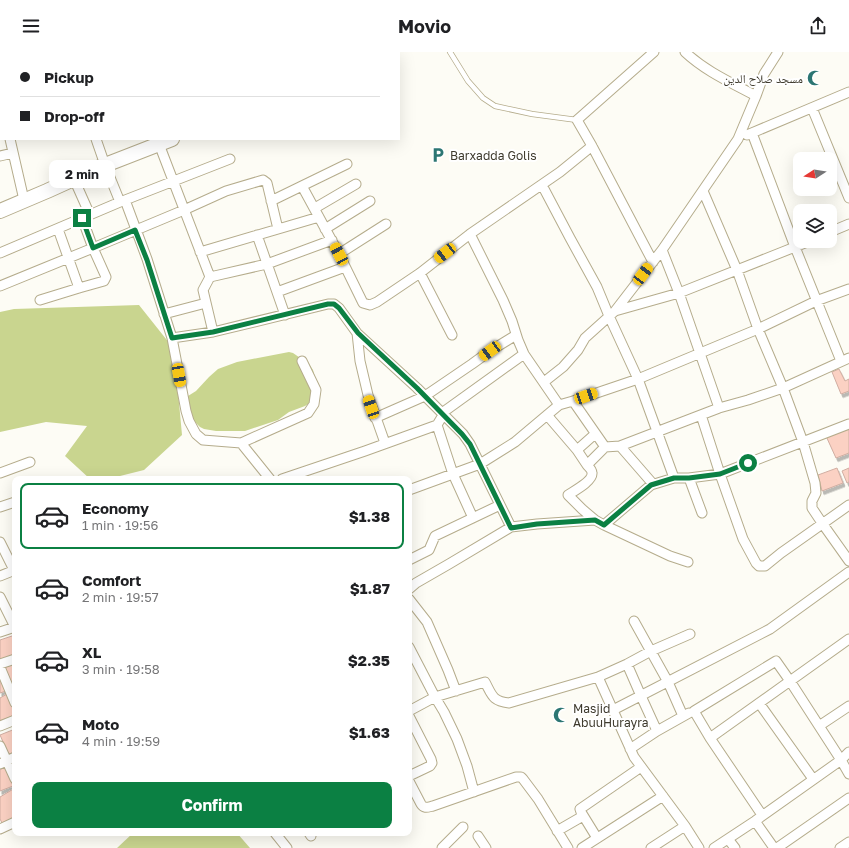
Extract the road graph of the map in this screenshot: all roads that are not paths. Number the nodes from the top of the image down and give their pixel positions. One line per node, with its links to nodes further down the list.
1 (450, 52): 8 (lane)
2 (654, 52): 8 (street)
3 (685, 52): 6 (street)
4 (778, 52): 6 (street)
5 (849, 92): 7 (street)
6 (756, 96): 10 (street)
7 (812, 108): 9 (street); 27 (street)
8 (576, 120): 15 (street)
9 (752, 133): 10 (street); 47 (street)
10 (738, 139): 26 (street)
11 (10, 140): 16 (street)
12 (96, 140): 20 (street)
13 (169, 140): 14 (main road)
14 (159, 144): 20 (main road); 22 (street)
15 (592, 146): 24 (street); 56 (street)
16 (13, 153): 17 (street); 28 (street)
17 (0, 156)
18 (230, 159): 22 (street)
19 (347, 164): 25 (street)
20 (105, 166): 21 (main road); 30 (street)
21 (74, 179): 28 (main road); 35 (street)
22 (174, 181): 30 (street); 33 (street)
23 (356, 184): 32 (street)
24 (542, 184): 44 (street); 71 (street)
25 (302, 186): 31 (street); 32 (street)
26 (703, 191): 51 (street); 59 (street)
27 (849, 198)
28 (24, 200): 34 (main road)
29 (370, 200): 41 (street)
30 (122, 201): 35 (street); 43 (street)
31 (271, 201): 33 (street); 40 (street)
32 (315, 208): 36 (street)
33 (184, 210): 43 (street); 52 (street)
34 (0, 211)
35 (86, 216): 39 (street); 48 (street)
36 (319, 217): 40 (street); 41 (street)
37 (386, 224): 54 (street)
38 (849, 224): 42 (street)
39 (58, 229): 53 (street); 55 (street)
40 (278, 229): 45 (street)
41 (326, 229): 46 (street)
42 (837, 229)
43 (135, 230): 48 (street); 70 (street)
44 (470, 234): 60 (street); 77 (street)
45 (257, 235): 52 (street); 57 (street)
46 (332, 240): 54 (street); 57 (street)
47 (793, 242)
48 (93, 248): 55 (street); 63 (street)
49 (793, 248): 59 (street)
50 (795, 248): 68 (street)
51 (662, 250): 56 (street); 66 (street)
52 (200, 252): 61 (street)
53 (0, 253)
54 (339, 254): 58 (street)
55 (68, 258): 62 (street); 63 (street)
56 (653, 262): 71 (street)
57 (267, 264): 61 (street); 65 (street)
58 (345, 267): 60 (street); 65 (street)
59 (737, 270): 66 (street); 73 (street)
60 (420, 273): 76 (street)
61 (210, 277): 69 (street)
62 (0, 286)
63 (79, 288): 67 (street)
64 (849, 289): 68 (street)
65 (277, 292): 72 (street)
66 (679, 293): 71 (street); 79 (street)
67 (40, 300)
68 (816, 301): 73 (street); 81 (street)
69 (206, 303): 70 (street); 74 (street)
70 (164, 314): 78 (street)
71 (612, 314): 83 (street); 84 (street)
72 (285, 315): 74 (street); 75 (street)
73 (758, 329): 79 (street); 85 (street)
74 (213, 332): 78 (street)
75 (358, 333): 86 (street); 93 (street)
76 (452, 335)
77 (516, 335): 80 (street); 86 (street)
78 (172, 338): 99 (street)
79 (700, 353): 83 (street); 89 (street)
80 (524, 354): 84 (street); 90 (street)
81 (845, 360): 85 (street)
82 (302, 361): 99 (street)
83 (638, 379): 87 (street); 96 (street)
84 (544, 382): 88 (street)
85 (783, 388): 89 (street); 98 (street)
86 (425, 396): 90 (street); 93 (street)
87 (573, 401): 88 (street); 97 (street)
88 (560, 405): 91 (street)
89 (719, 408): 92 (street)
90 (442, 414): 95 (street); 105 (street)
91 (547, 415): 103 (street); 105 (street)
92 (701, 415): 96 (street); 109 (street)
93 (375, 418): 100 (street)
94 (849, 424): 98 (street)
95 (437, 425): 100 (street); 108 (street)
96 (658, 432): 101 (street); 112 (street)
97 (595, 434): 102 (street); 103 (street)
98 (803, 442): 109 (street); 123 (street)
99 (241, 443): 110 (street)
100 (385, 443): 111 (street)
101 (620, 446): 102 (street); 114 (street)
102 (605, 447): 106 (street)
103 (577, 450): 106 (street)
104 (30, 462): 107 (street)
105 (480, 464): 108 (street); 118 (street)
106 (587, 465): 122 (street)
107 (0, 474)
108 (453, 474): 115 (street); 121 (street)
109 (720, 474): 113 (street); 123 (street)
110 (268, 476)
111 (291, 476)
112 (674, 478): 113 (street); 114 (street)
113 (689, 478): 120 (street)
114 (653, 484): 124 (street)
115 (412, 489)
116 (12, 503): 119 (street)
117 (849, 505): 123 (street)
118 (500, 506): 121 (street); 125 (street)
119 (0, 507)
120 (702, 513)
121 (473, 518): 127 (street)
122 (595, 520): 124 (street); 125 (street)
123 (822, 523): 128 (street)
124 (604, 525): 129 (street)
125 (511, 528): 134 (street)
126 (0, 542): 130 (street)
127 (412, 558)
128 (849, 561)
129 (688, 562)
130 (12, 565)
131 (12, 572): 133 (street)
132 (849, 572): 150 (street)
133 (0, 576)
134 (412, 587)
135 (0, 597): 137 (street)
136 (412, 603): 151 (street)
137 (12, 621)
138 (634, 621): 143 (street)
139 (12, 628): 140 (street)
140 (0, 632)
141 (690, 634): 143 (street)
142 (849, 639): 149 (street)
143 (650, 651): 146 (street); 150 (street)
144 (412, 653): 154 (street)
145 (12, 660): 147 (street)
146 (627, 664): 148 (street); 153 (street)
147 (0, 666): 152 (street)
148 (598, 676): 151 (street); 158 (street)
149 (790, 681): 155 (street); 159 (street); 164 (street)
150 (668, 682): 153 (street); 160 (street)
151 (456, 690): 154 (street)
152 (12, 695)
153 (641, 696): 158 (street); 165 (street)
154 (435, 697): 157 (street); 178 (street)
155 (759, 704): 166 (street); 176 (street)
156 (849, 706): 164 (street)
157 (412, 709)
158 (613, 710): 168 (street)
159 (694, 711): 160 (street); 166 (street)
160 (683, 716): 165 (street)
161 (12, 721): 163 (street)
162 (412, 722): 175 (street)
163 (0, 726)
164 (819, 726): 171 (street)
165 (657, 731): 168 (street)
166 (710, 738): 182 (street)
167 (0, 746): 170 (street)
168 (630, 748): 172 (street)
169 (849, 752): 171 (street)
170 (7, 760): 173 (street)
171 (841, 760): 174 (street); 176 (street)
172 (641, 767): 179 (street); 181 (street)
173 (12, 771)
174 (849, 774)
175 (412, 775)
176 (813, 779): 182 (street)
177 (412, 787): 178 (street)
178 (474, 792): 187 (street)
179 (663, 796): 185 (street); 190 (street)
180 (849, 798): 202 (street)
181 (584, 816): 187 (street); 190 (street)
182 (758, 818): 191 (street); 202 (street)
183 (12, 823): 184 (street)
184 (1, 826)
185 (685, 826): 198 (street); 199 (street)
186 (463, 827): 194 (street)
187 (558, 831): 196 (street)
188 (277, 836): 193 (street)
189 (478, 836): 195 (street)
190 (597, 838): 197 (street)
191 (728, 839): 200 (street); 201 (street)
192 (849, 842): 203 (street)
193 (287, 848)
194 (442, 848)
195 (486, 848)
196 (568, 848)
197 (582, 848)
198 (651, 848)
199 (699, 848)
200 (714, 848)
201 (735, 848)
202 (776, 848)
203 (840, 848)

